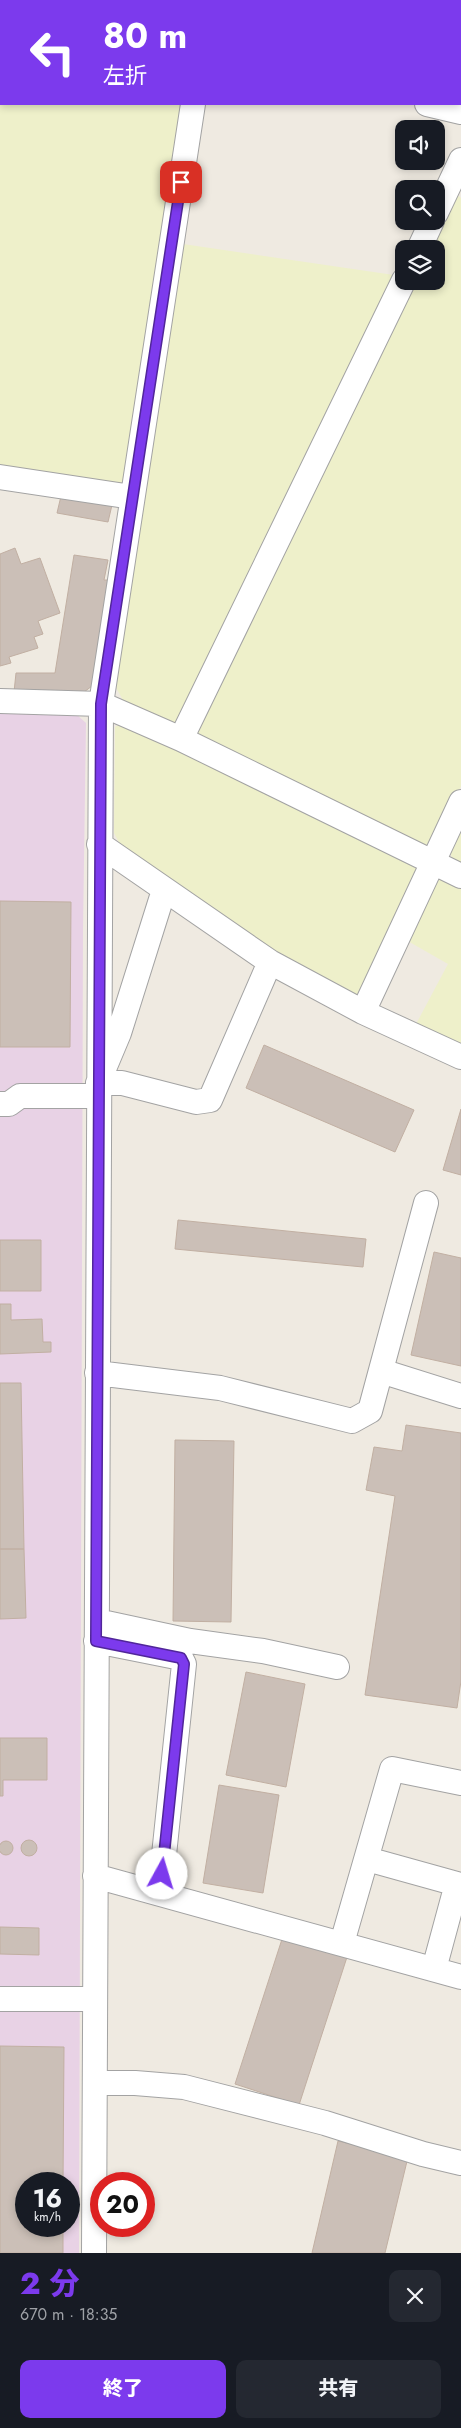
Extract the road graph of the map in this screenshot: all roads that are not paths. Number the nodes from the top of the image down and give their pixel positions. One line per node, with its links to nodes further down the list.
1 (193, 105): 8 (street)
2 (432, 105): 3 (street)
3 (461, 112)
4 (461, 160): 5 (street)
5 (445, 194)
6 (399, 290): 11 (street)
7 (0, 477): 8 (street)
8 (132, 498): 10 (street)
9 (0, 701): 10 (street)
10 (101, 704): 11 (street); 13 (street)
11 (181, 739): 14 (street)
12 (461, 802): 14 (street)
13 (99, 844): 16 (street); 20 (street)
14 (432, 863): 15 (street); 18 (street)
15 (461, 876)
16 (164, 890): 17 (street); 20 (street)
17 (270, 962): 18 (street); 20 (street)
18 (363, 1012): 19 (street)
19 (461, 1057)
20 (98, 1089): 21 (street); 24 (street)
21 (7, 1096)
22 (426, 1203): 23 (street)
23 (381, 1371): 24 (street); 25 (street)
24 (97, 1374): 26 (street)
25 (461, 1396)
26 (96, 1631): 27 (street); 30 (street); 32 (street)
27 (337, 1667)
28 (461, 1782): 29 (street)
29 (367, 1859): 31 (street); 33 (street)
30 (95, 1876): 32 (street); 37 (street)
31 (459, 1885): 34 (street)
32 (160, 1893): 33 (street)
33 (342, 1943): 34 (street)
34 (434, 1968): 35 (street)
35 (461, 1977)
36 (0, 1999): 37 (street)
37 (95, 1999): 38 (street)
38 (95, 2083): 39 (street); 40 (street)
39 (461, 2163)
40 (94, 2253)

